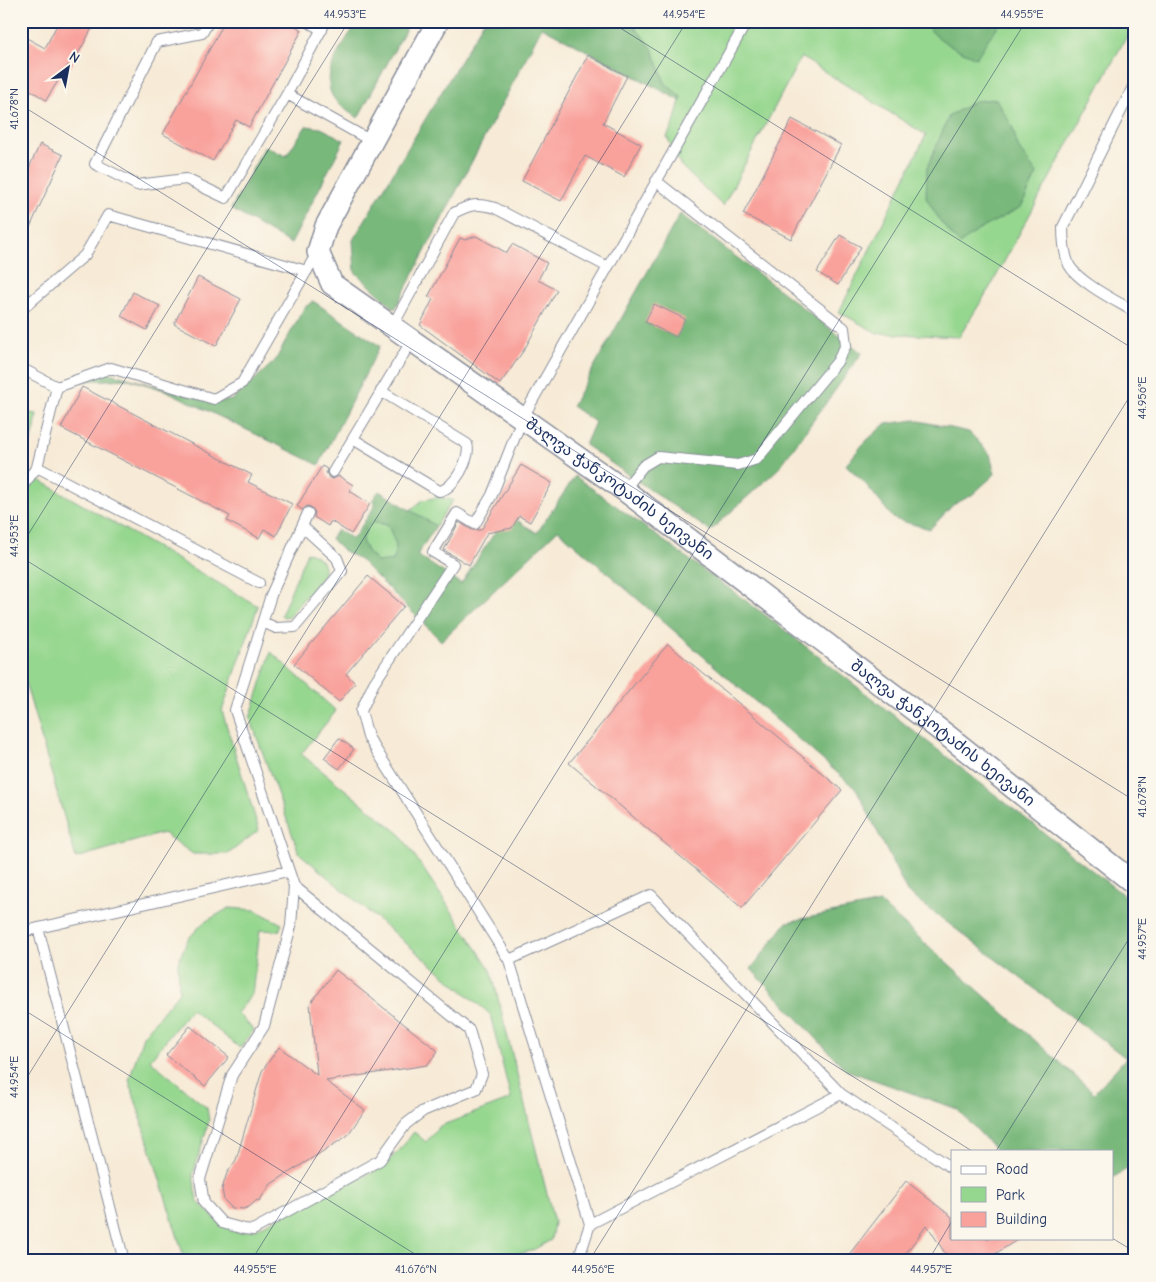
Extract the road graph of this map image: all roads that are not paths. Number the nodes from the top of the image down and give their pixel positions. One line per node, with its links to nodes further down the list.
1 (210, 21): 7 (lane)
2 (307, 21): 5 (lane)
3 (748, 21): 9 (lane)
4 (434, 23): 8 (street)
5 (324, 25): 7 (lane)
6 (1135, 83): 14 (lane)
7 (288, 94): 8 (lane)
8 (373, 142): 10 (street)
9 (656, 182): 11 (lane); 25 (lane)
10 (318, 252): 12 (lane); 15 (street, შალვა ჭანკოტაძის ხეივანი)
11 (608, 267): 15 (lane); 20 (lane)
12 (307, 271): 13 (lane); 18 (lane)
13 (21, 310)
14 (1135, 312)
15 (392, 326): 16 (street, შალვა ჭანკოტაძის ხეივანი)
16 (412, 340): 19 (lane); 20 (street, შალვა ჭანკოტაძის ხეივანი)
17 (21, 368): 18 (lane)
18 (57, 387): 22 (lane)
19 (381, 391): 21 (lane); 21 (lane)
20 (522, 419): 25 (street, შალვა ჭანკოტაძის ხეივანი); 35 (lane)
21 (353, 439): 23 (lane)
22 (37, 467): 24 (lane); 28 (lane)
23 (333, 472)
24 (21, 488)
25 (624, 490): 31 (street, შალვა ჭანკოტაძის ხეივანი)
26 (308, 513): 27 (lane)
27 (303, 527): 29 (lane); 29 (lane)
28 (259, 584)
29 (263, 622): 30 (lane)
30 (288, 871): 32 (lane); 33 (lane)
31 (1135, 884)
32 (294, 886): 32 (lane)
33 (38, 928): 34 (lane); 39 (lane)
34 (21, 932)
35 (509, 960): 36 (lane); 38 (lane)
36 (841, 1094): 37 (lane); 38 (lane)
37 (951, 1167)
38 (590, 1224): 40 (lane)
39 (124, 1261)
40 (578, 1261)

